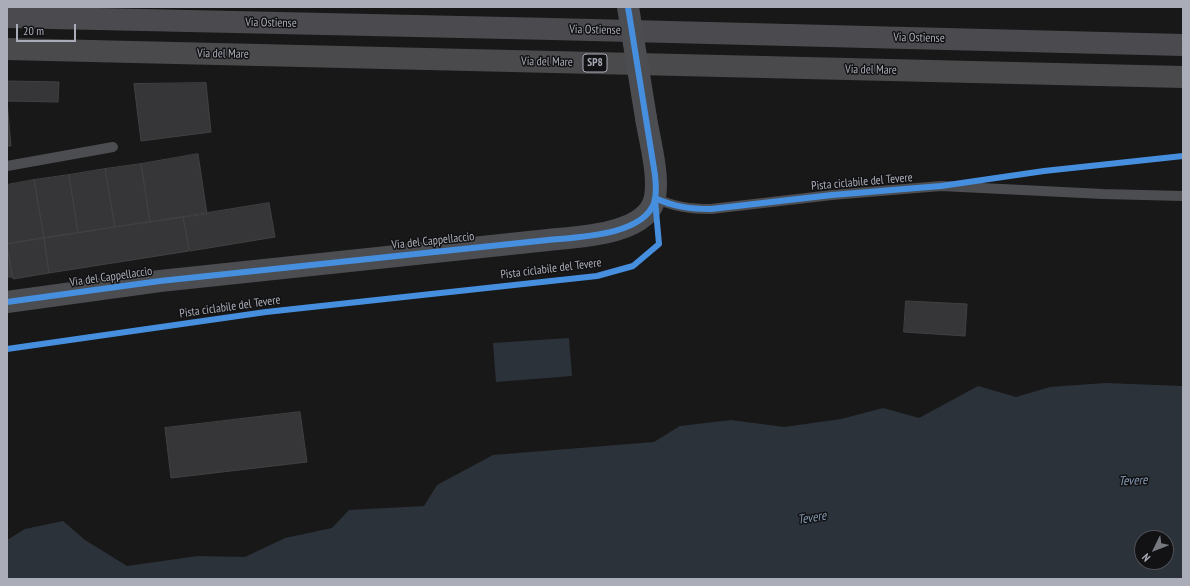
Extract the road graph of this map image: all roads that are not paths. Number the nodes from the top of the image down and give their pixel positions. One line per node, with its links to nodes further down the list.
1 (628, 7): 9 (street, Via del Cappellaccio, bridge)
2 (7, 18): 3 (main road, Via Ostiense)
3 (1183, 45)
4 (7, 49): 5 (main road, Via del Mare / SP8)
5 (1183, 77)
6 (113, 147): 7 (lane)
7 (7, 166)
8 (1183, 196): 9 (lane, Pista ciclabile del Tevere)
9 (655, 198): 10 (street, Via del Cappellaccio)
10 (7, 302)

